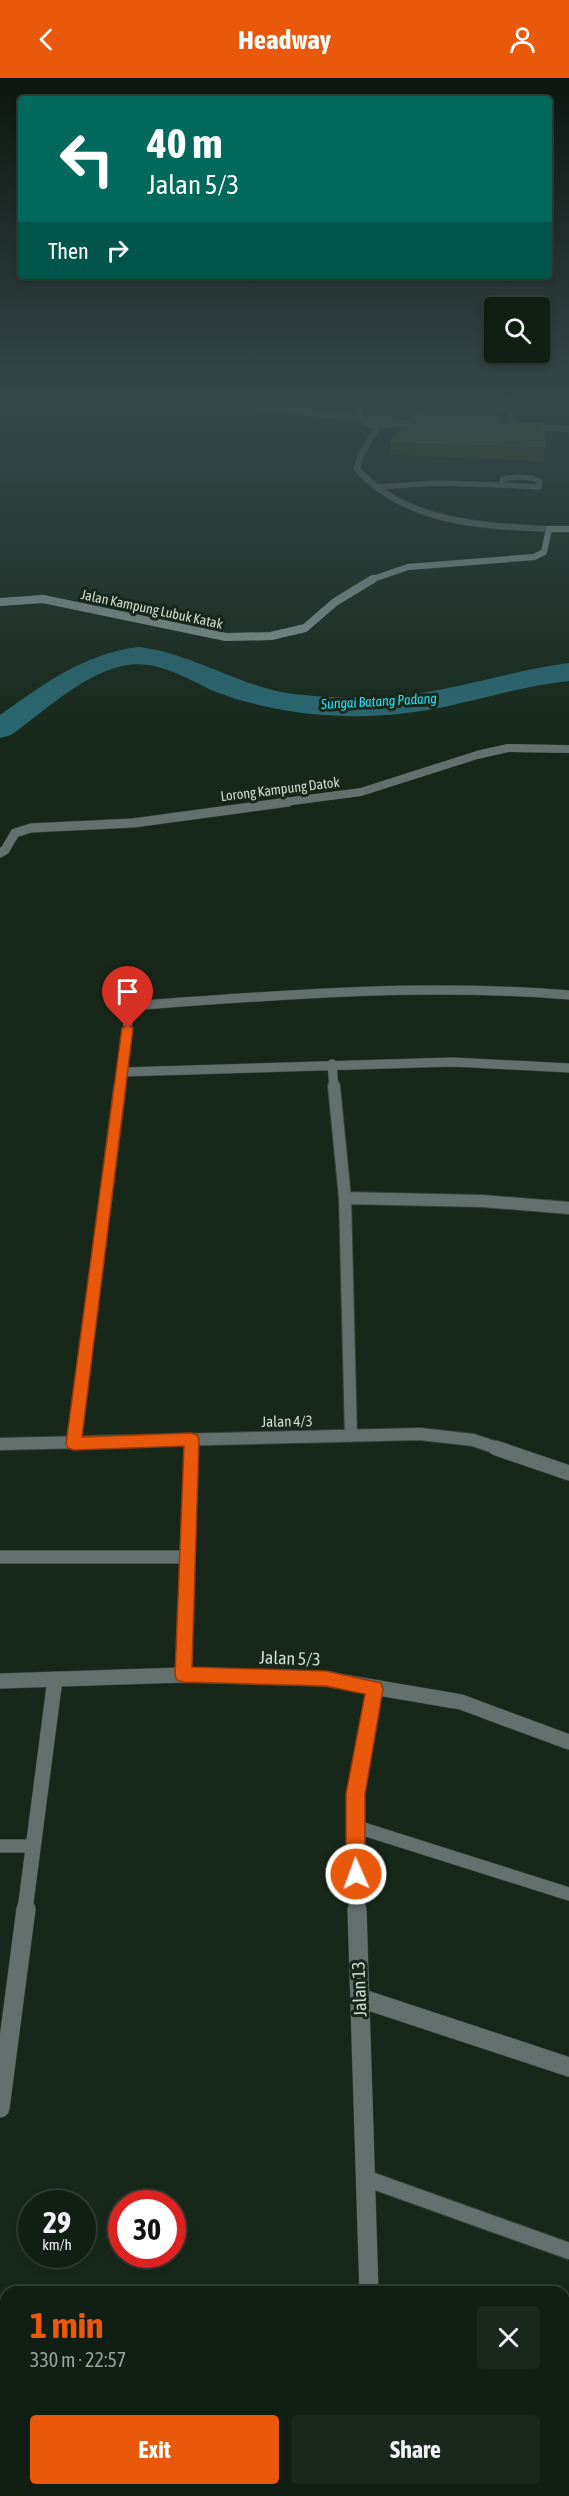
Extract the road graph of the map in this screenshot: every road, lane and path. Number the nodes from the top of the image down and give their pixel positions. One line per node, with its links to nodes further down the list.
1 (434, 517): 2 (street)
2 (549, 529): 3 (street); 4 (street, Jalan Kampung Lubuk Katak)
3 (569, 529)
4 (0, 602)
5 (569, 748): 6 (street, Lorong Kampung Datok)
6 (0, 853)
7 (569, 995): 10 (street)
8 (332, 1064): 9 (street); 10 (street); 11 (street)
9 (569, 1068)
10 (123, 1072): 16 (street)
11 (345, 1198): 12 (street); 13 (street)
12 (569, 1208)
13 (351, 1436): 14 (street, Jalan 4/3); 17 (street, Jalan 4/3)
14 (191, 1439): 16 (street, Jalan 4/3); 19 (lane)
15 (0, 1444): 16 (street, Jalan 4/3)
16 (74, 1444)
17 (569, 1473)
18 (0, 1557): 19 (lane)
19 (186, 1557): 20 (lane)
20 (183, 1675): 21 (street, Jalan 5/3); 23 (street, Jalan 5/3)
21 (55, 1679): 22 (street, Jalan 5/3); 27 (street)
22 (0, 1681)
23 (375, 1689): 24 (street, Jalan 5/3); 25 (street, Jalan 13)
24 (569, 1742)
25 (354, 1826): 28 (lane); 29 (street, Jalan 13)
26 (0, 1846): 27 (lane)
27 (33, 1846): 30 (street)
28 (569, 1894)
29 (360, 1998): 31 (street); 33 (street, Jalan 13)
30 (5, 2035): 32 (street)
31 (569, 2067)
32 (0, 2108)
33 (365, 2178): 34 (lane); 35 (street, Jalan 13)
34 (569, 2251)
35 (369, 2286)

